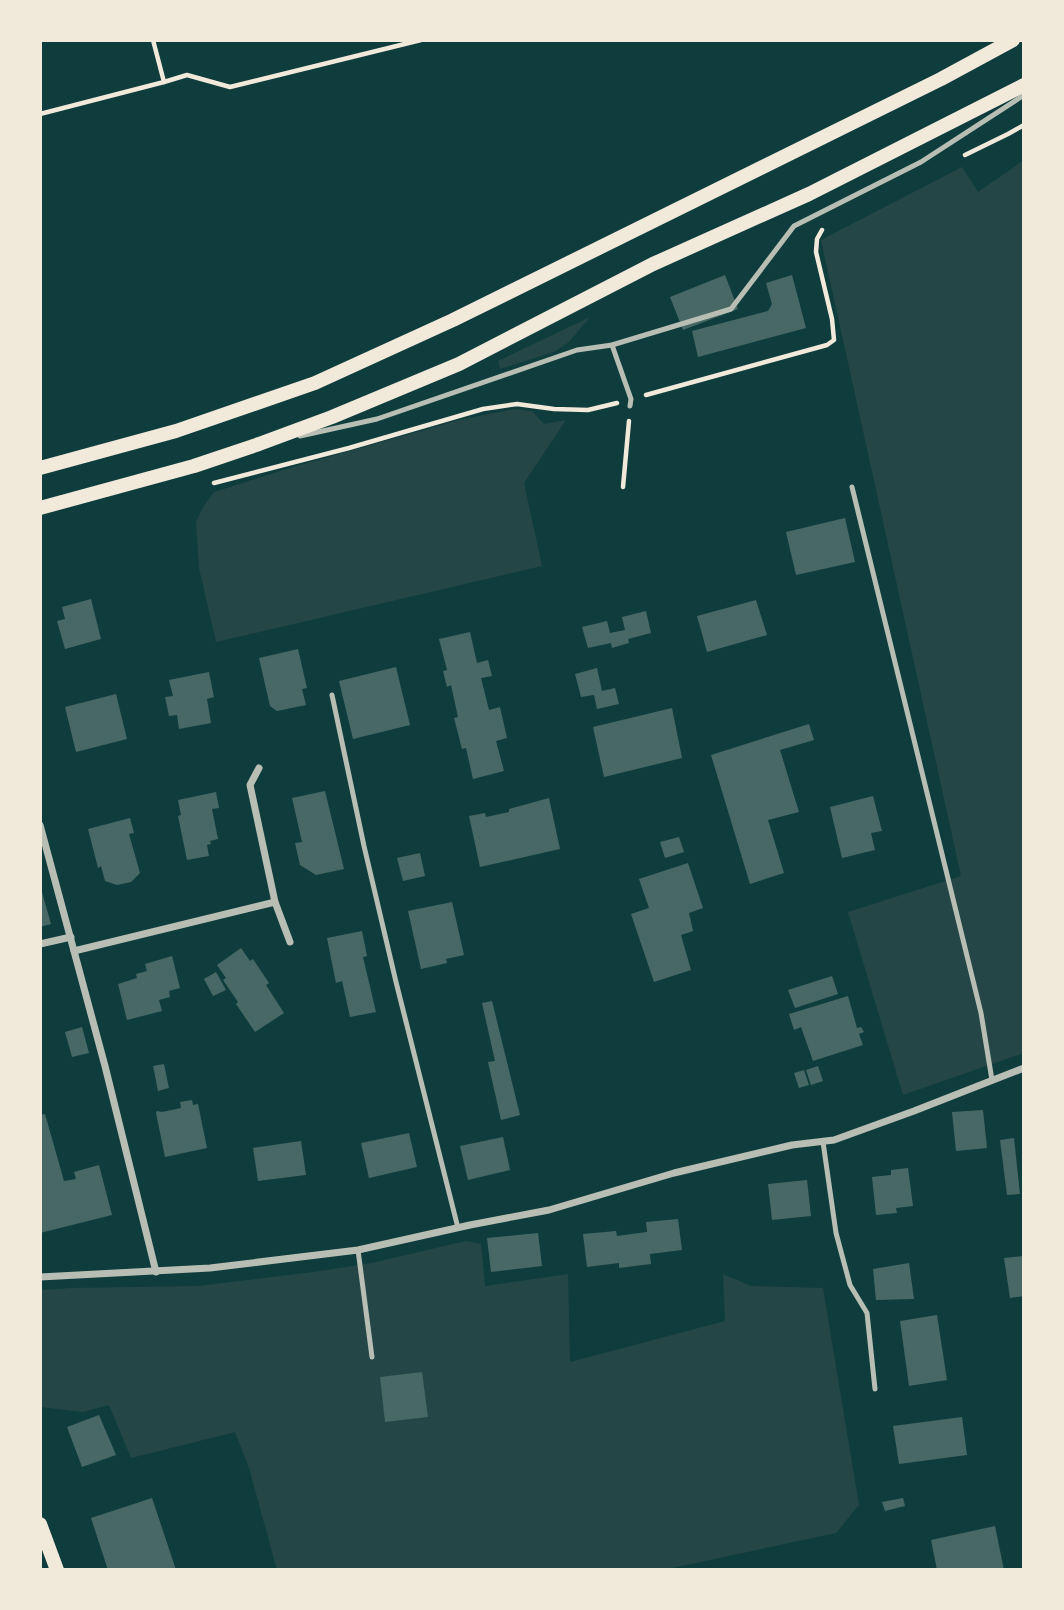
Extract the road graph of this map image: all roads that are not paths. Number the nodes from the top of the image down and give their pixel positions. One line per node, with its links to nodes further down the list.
1 (1013, 40): 7 (main road)
2 (1024, 86): 6 (main road)
3 (1024, 95): 4 (lane)
4 (612, 345): 5 (lane); 6 (lane)
5 (630, 406)
6 (259, 444): 9 (main road)
7 (40, 468)
8 (852, 487): 19 (lane)
9 (40, 508)
10 (332, 695): 21 (lane)
11 (260, 768): 13 (street)
12 (40, 825): 14 (street)
13 (275, 902): 15 (street); 17 (street)
14 (71, 937): 16 (street); 17 (street)
15 (290, 943)
16 (40, 944)
17 (74, 951): 23 (street)
18 (1024, 1068): 19 (street)
19 (992, 1080): 20 (street)
20 (822, 1142): 21 (street); 26 (lane)
21 (458, 1228): 22 (street)
22 (358, 1250): 23 (street); 25 (lane)
23 (156, 1272): 24 (street)
24 (40, 1277)
25 (373, 1357)
26 (875, 1389)
27 (40, 1524): 28 (main road)
28 (57, 1570)

